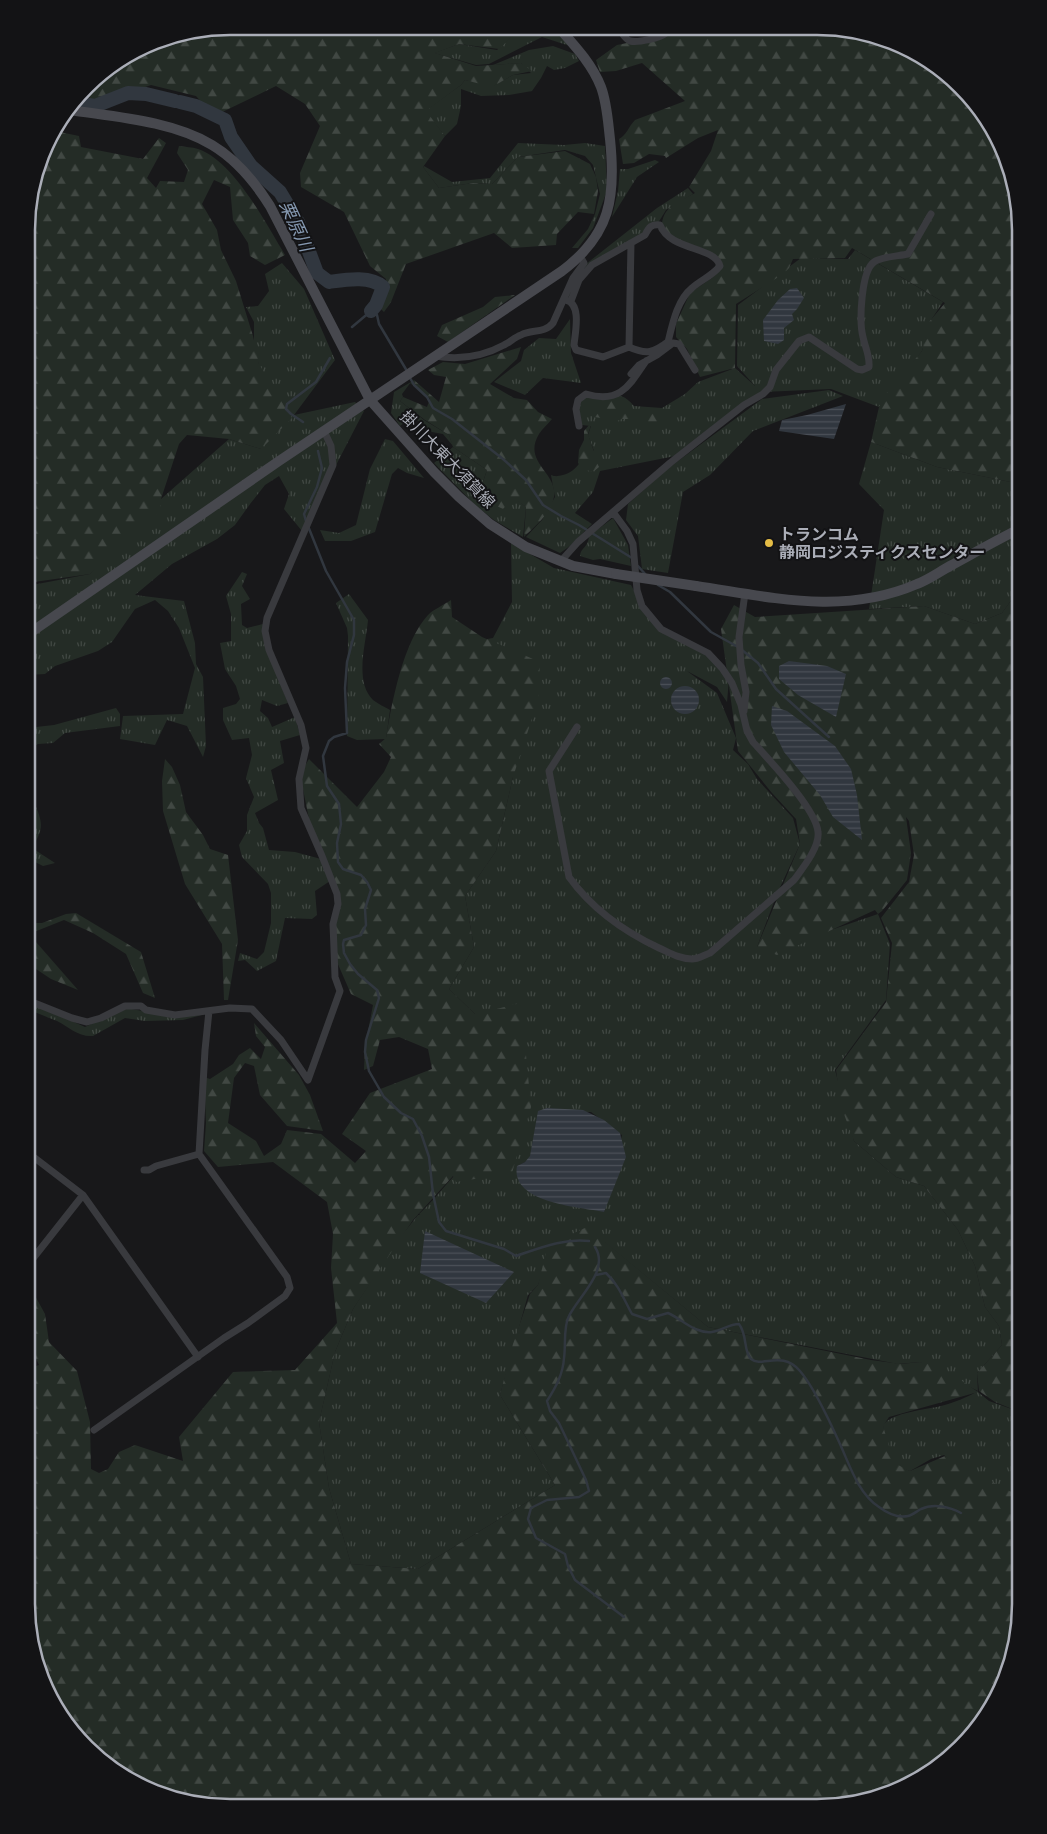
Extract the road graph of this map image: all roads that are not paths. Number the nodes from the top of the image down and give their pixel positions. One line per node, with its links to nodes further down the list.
1 (565, 35): 7 (main road)
2 (623, 35): 3 (street)
3 (664, 35)
4 (75, 111): 15 (main road, 掛川大東大須賀線)
5 (931, 214): 18 (street)
6 (631, 243): 8 (street); 9 (street); 10 (street)
7 (580, 256): 8 (street); 11 (main road)
8 (567, 300): 10 (street); 11 (street)
9 (668, 344): 10 (street); 12 (street); 13 (street)
10 (629, 347)
11 (435, 356): 15 (main road)
12 (646, 361): 14 (street); 16 (street)
13 (695, 370)
14 (631, 374)
15 (370, 400): 17 (main road); 20 (main road, 掛川大東大須賀線)
16 (579, 426)
17 (324, 431): 22 (main road); 26 (street)
18 (613, 512): 20 (street); 23 (street)
19 (1012, 533): 21 (main road, 掛川大東大須賀線)
20 (561, 562): 21 (main road, 掛川大東大須賀線, bridge)
21 (745, 593): 23 (street)
22 (35, 630)
23 (744, 716): 24 (street)
24 (577, 727)
25 (35, 1003): 26 (street)
26 (209, 1011): 27 (street)
27 (199, 1154): 29 (street); 32 (street)
28 (35, 1158): 30 (street)
29 (144, 1170)
30 (84, 1195): 31 (street); 32 (street)
31 (35, 1256)
32 (198, 1357): 33 (street)
33 (94, 1430)

